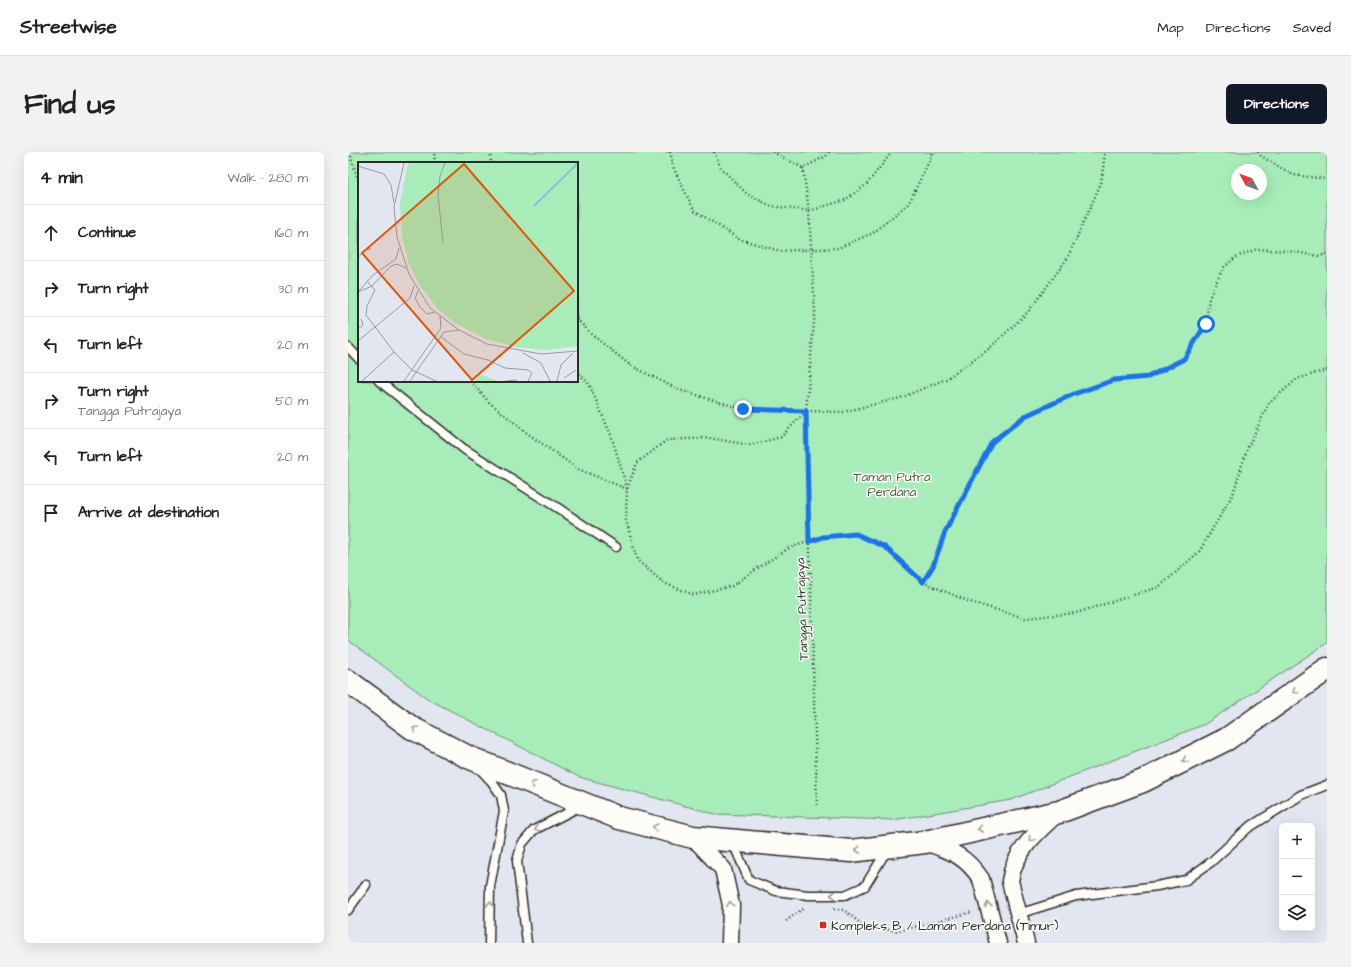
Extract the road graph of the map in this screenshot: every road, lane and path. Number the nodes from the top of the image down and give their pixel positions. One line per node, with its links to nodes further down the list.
1 (351, 152): 13 (path)
2 (435, 152): 11 (path)
3 (670, 152): 16 (path)
4 (714, 152): 15 (path)
5 (773, 152): 12 (path)
6 (829, 152): 12 (path)
7 (892, 152): 15 (path)
8 (932, 152): 16 (path)
9 (1105, 152): 25 (path)
10 (1258, 152): 14 (path)
11 (435, 162)
12 (803, 168): 15 (path, Tangga Putrajaya)
13 (358, 179)
14 (1327, 179)
15 (809, 211): 16 (path, Tangga Putrajaya)
16 (811, 250): 25 (path, Tangga Putrajaya)
17 (1327, 254): 29 (path)
18 (578, 320): 25 (path)
19 (348, 347): 20 (lane)
20 (358, 358)
21 (1327, 370): 29 (path)
22 (578, 372): 26 (path)
23 (381, 382): 28 (lane)
24 (471, 382): 26 (path)
25 (806, 411): 26 (path); 27 (path, Tangga Putrajaya)
26 (627, 489): 27 (path)
27 (809, 542): 29 (path); 35 (path, Tangga Putrajaya)
28 (616, 547)
29 (923, 582)
30 (1327, 669): 36 (main road, one-way to 36)
31 (348, 681): 32 (main road, one-way to 31)
32 (468, 757): 34 (main road, one-way to 32); 48 (lane, one-way to 32)
33 (1327, 785): 46 (lane)
34 (583, 804): 37 (main road, one-way to 34); 49 (lane, one-way to 49)
35 (817, 806)
36 (1059, 812): 39 (main road, one-way to 39); 46 (street, one-way to 46)
37 (693, 836): 38 (main road); 50 (street, one-way to 37)
38 (732, 840): 40 (main road, one-way to 38); 40 (lane, one-way to 38)
39 (925, 842): 40 (main road); 43 (street, one-way to 39)
40 (890, 846)
41 (366, 885): 45 (lane)
42 (809, 907): 47 (path)
43 (989, 908): 44 (path); 51 (street)
44 (832, 909)
45 (348, 910)
46 (1018, 914): 52 (street)
47 (786, 921)
48 (489, 943)
49 (527, 943)
50 (730, 943)
51 (998, 943)
52 (1026, 943)

